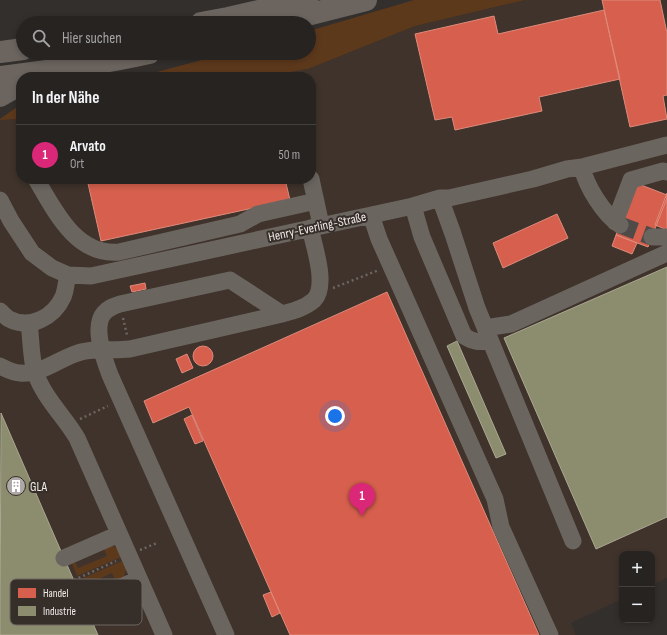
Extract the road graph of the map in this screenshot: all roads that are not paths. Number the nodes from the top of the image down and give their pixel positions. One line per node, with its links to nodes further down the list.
1 (307, 0): 3 (main road)
2 (366, 0): 4 (main road)
3 (237, 16)
4 (302, 16)
5 (119, 60): 6 (main road)
6 (57, 72)
7 (16, 77): 8 (main road)
8 (0, 78)
9 (16, 87): 10 (main road)
10 (0, 96)
11 (667, 145): 12 (street, Henry-Everling-Straße)
12 (582, 167): 13 (street); 16 (street, Henry-Everling-Straße)
13 (667, 172)
14 (39, 184): 18 (street)
15 (312, 184): 18 (street)
16 (440, 198): 19 (street, Henry-Everling-Straße); 27 (street)
17 (0, 200): 23 (street, Henry-Everling-Straße)
18 (316, 201): 21 (street)
19 (413, 206): 20 (street, Henry-Everling-Straße); 27 (street)
20 (371, 215): 21 (street, Henry-Everling-Straße); 38 (street)
21 (316, 226): 23 (street, Henry-Everling-Straße); 25 (street)
22 (667, 253): 27 (street)
23 (68, 276): 26 (street)
24 (0, 311): 26 (street)
25 (282, 314): 28 (street); 28 (street)
26 (29, 323): 30 (street)
27 (488, 334): 32 (street)
28 (102, 350): 30 (street); 37 (street)
29 (0, 366): 30 (street)
30 (35, 371): 31 (street)
31 (119, 534): 33 (street); 34 (street)
32 (574, 541)
33 (64, 558)
34 (139, 579)
35 (142, 586): 36 (street)
36 (164, 635)
37 (226, 635)
38 (550, 635)

